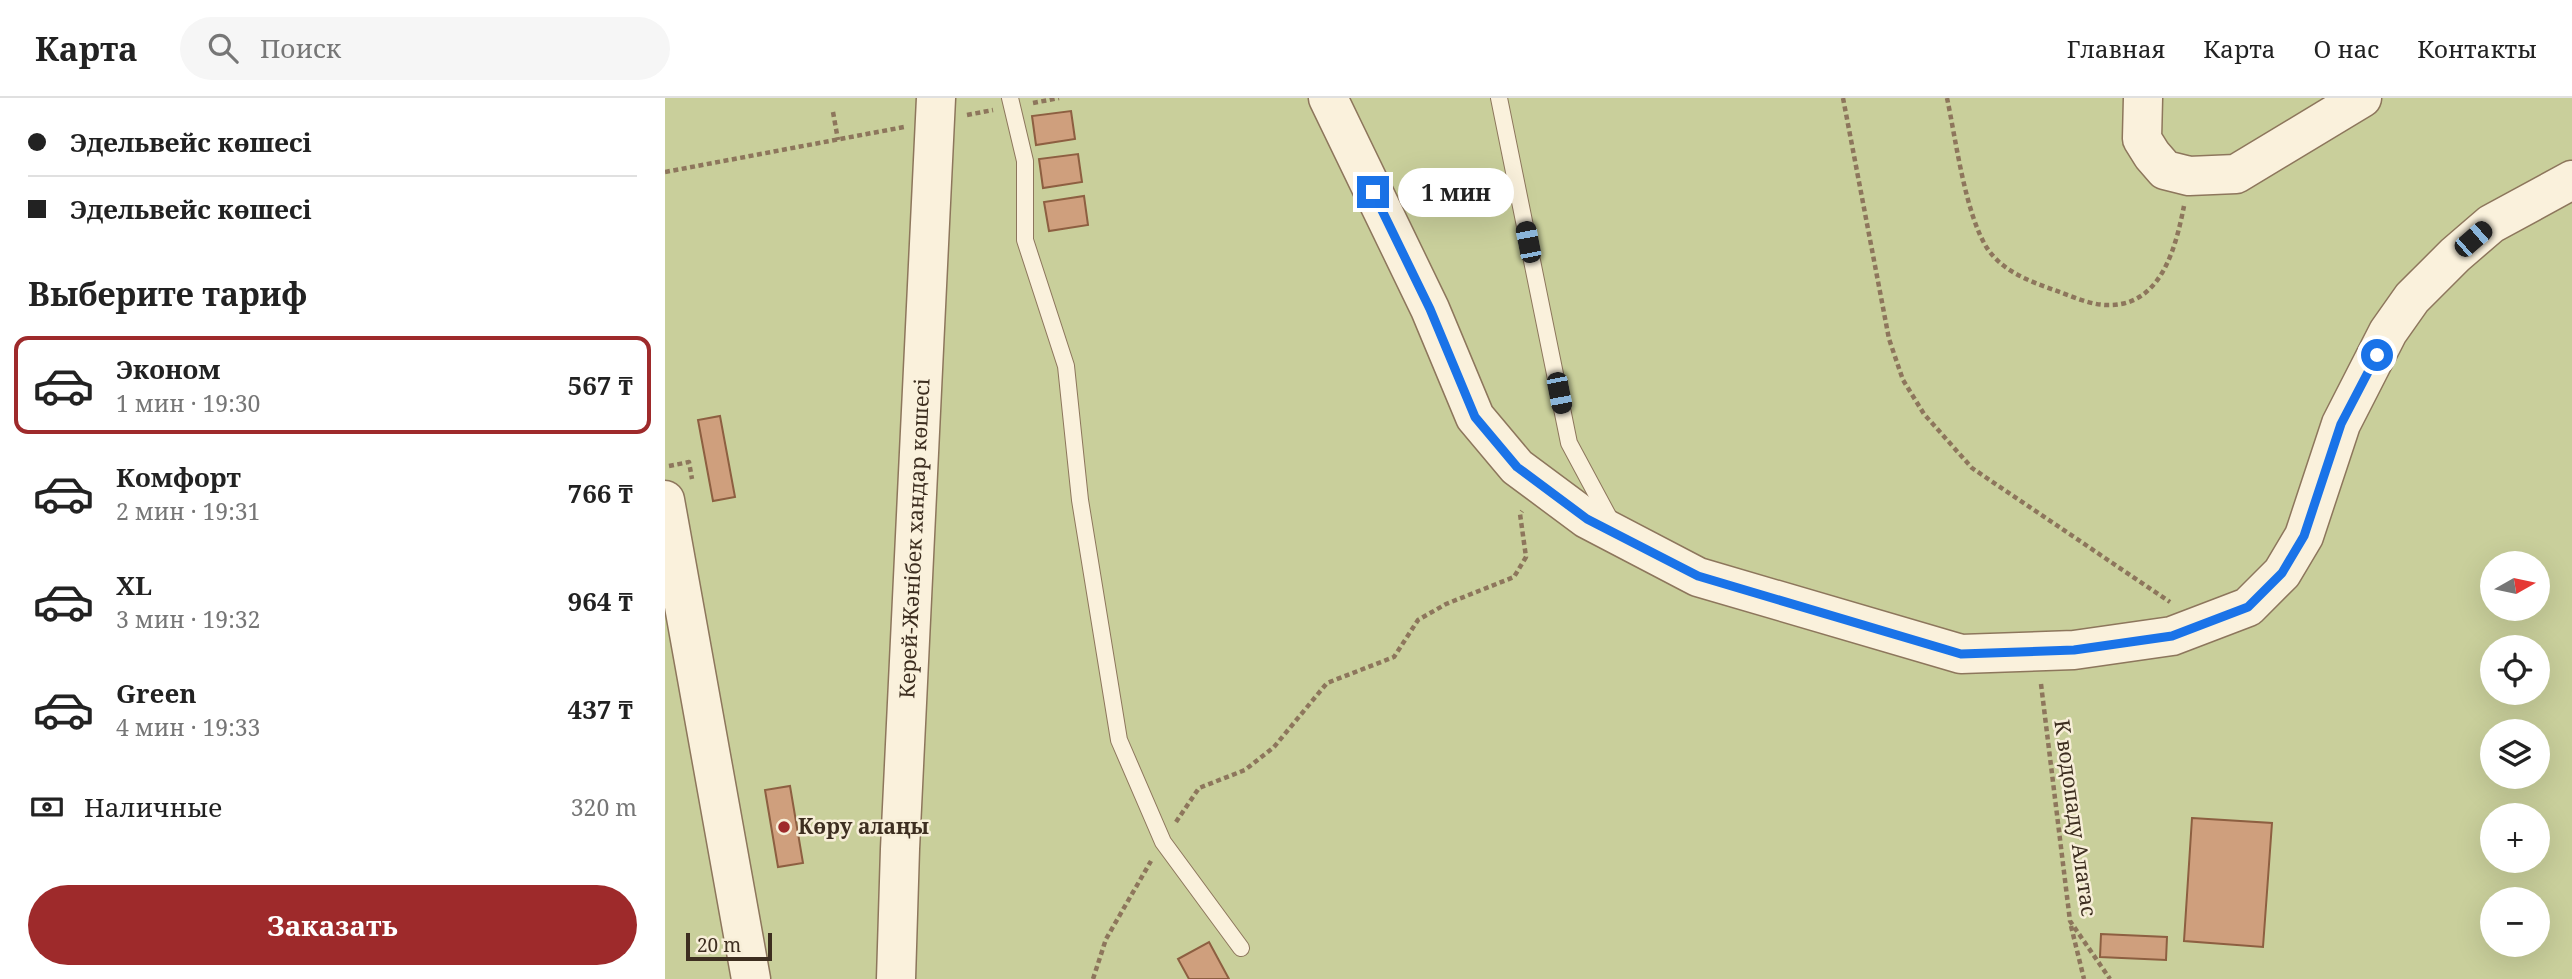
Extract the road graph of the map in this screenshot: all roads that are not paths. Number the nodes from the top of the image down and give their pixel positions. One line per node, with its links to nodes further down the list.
1 (1328, 98): 9 (street)
2 (1499, 98): 9 (lane)
3 (2143, 98): 4 (street)
4 (2362, 98)
5 (1016, 103): 10 (lane)
6 (935, 110): 12 (street, Керей-Жәнібек хандар көшесі)
7 (2572, 180): 9 (street)
8 (665, 500): 11 (street)
9 (1619, 536)
10 (1241, 948)
11 (751, 979)
12 (896, 979)

